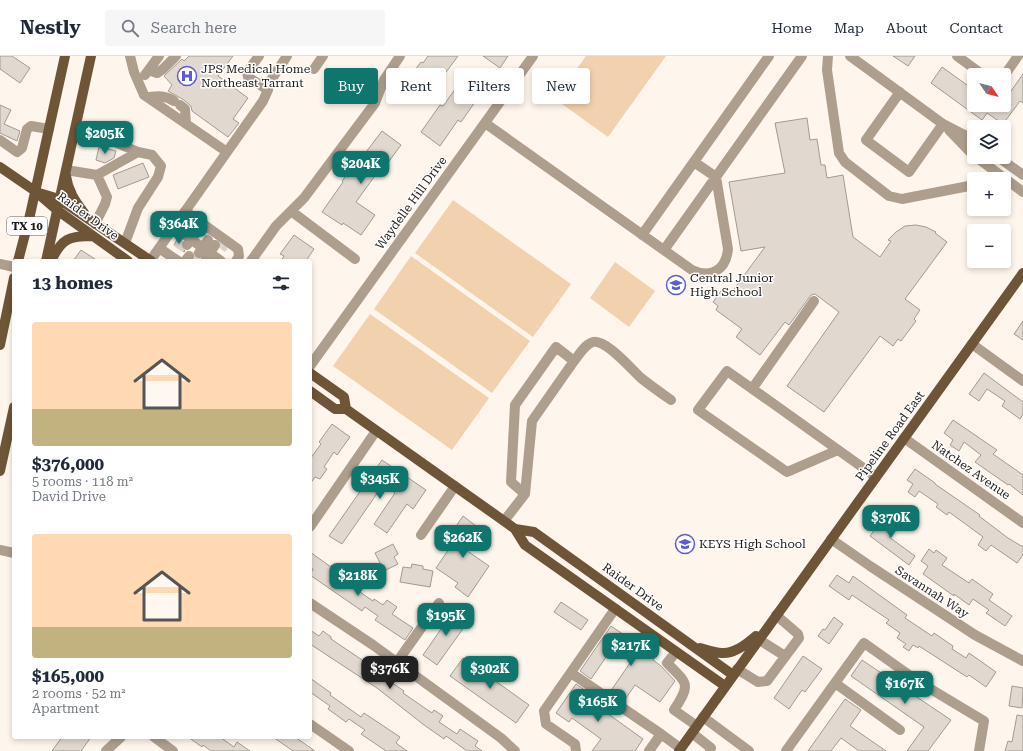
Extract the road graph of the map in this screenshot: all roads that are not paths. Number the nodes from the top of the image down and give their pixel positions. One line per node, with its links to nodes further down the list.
1 (65, 56): 28 (main road, TX 10)
2 (91, 56): 29 (main road, TX 10)
3 (130, 56): 21 (street)
4 (159, 56): 20 (street)
5 (176, 56): 20 (street)
6 (259, 56): 22 (street)
7 (288, 56): 22 (street)
8 (323, 56): 19 (street)
9 (400, 56): 51 (street)
10 (533, 56): 25 (street, Waydelle Hill Drive)
11 (769, 56): 35 (street)
12 (802, 56): 43 (street)
13 (828, 56): 45 (street)
14 (850, 56): 23 (street)
15 (957, 56): 17 (street)
16 (1018, 56): 18 (street)
17 (973, 68)
18 (1010, 68)
19 (314, 69)
20 (149, 70): 21 (street)
21 (139, 83): 24 (street)
22 (268, 90): 34 (street)
23 (900, 92): 27 (street); 27 (street)
24 (148, 97): 26 (street); 26 (street)
25 (485, 123): 54 (street); 77 (street, Waydelle Hill Drive)
26 (186, 124): 34 (street)
27 (943, 124): 30 (street); 32 (street)
28 (49, 129): 31 (street); 46 (main road, TX 10)
29 (74, 130): 33 (street); 39 (main road, TX 10)
30 (967, 136)
31 (0, 140)
32 (967, 148)
33 (138, 152): 41 (street); 56 (street)
34 (227, 152): 50 (street)
35 (694, 162): 43 (street); 54 (street)
36 (985, 164): 40 (street)
37 (1008, 164): 42 (street)
38 (0, 167): 46 (main road, Raider Drive)
39 (66, 170): 41 (street); 48 (main road, TX 10); 52 (main road)
40 (996, 172)
41 (96, 175): 52 (street)
42 (1023, 175)
43 (716, 177): 59 (street); 59 (street)
44 (1011, 183): 47 (street)
45 (967, 186)
46 (35, 191): 48 (main road, Raider Drive); 49 (main road, Raider Drive); 60 (main road, TX 10)
47 (1023, 192)
48 (59, 199): 49 (main road, TX 10); 52 (main road, Raider Drive)
49 (57, 210): 55 (main road, Raider Drive); 61 (main road, TX 10)
50 (185, 211): 53 (street); 57 (street)
51 (291, 211): 67 (street); 68 (street)
52 (95, 224): 56 (main road, Raider Drive)
53 (174, 227): 57 (street); 58 (street)
54 (642, 235): 59 (street)
55 (93, 236): 62 (main road); 63 (main road, Raider Drive)
56 (125, 243): 64 (main road, Raider Drive)
57 (203, 245): 58 (street); 66 (street)
58 (159, 248): 65 (street)
59 (664, 250)
60 (18, 259)
61 (46, 259)
62 (52, 259)
63 (125, 259)
64 (147, 259)
65 (151, 259)
66 (237, 259)
67 (252, 259)
68 (355, 259)
69 (0, 264): 70 (street)
70 (12, 267)
71 (1023, 273): 74 (main road, Pipeline Road East)
72 (12, 288): 75 (main road)
73 (814, 301): 80 (street)
74 (972, 344): 79 (street); 86 (main road, Pipeline Road East)
75 (0, 345)
76 (574, 361): 82 (street); 92 (street); 92 (street)
77 (312, 363)
78 (312, 374): 83 (main road, Raider Drive)
79 (1023, 381)
80 (752, 389): 87 (street); 87 (street)
81 (312, 392): 83 (main road, Raider Drive)
82 (671, 400)
83 (346, 409): 85 (main road, Raider Drive)
84 (12, 416): 88 (main road)
85 (376, 431): 91 (main road, Raider Drive); 95 (street)
86 (904, 438): 90 (main road, Pipeline Road East); 94 (street, Natchez Avenue)
87 (838, 450): 90 (street)
88 (2, 454): 89 (main road)
89 (0, 471)
90 (876, 477): 98 (main road, Pipeline Road East)
91 (455, 486): 93 (main road, Raider Drive); 97 (street)
92 (525, 494): 93 (street)
93 (504, 521): 96 (main road, Raider Drive)
94 (1023, 523)
95 (312, 524)
96 (515, 529): 103 (main road, Raider Drive); 105 (main road, Raider Drive)
97 (421, 535)
98 (831, 539): 104 (main road, Pipeline Road East); 112 (street, Savannah Way)
99 (0, 550): 100 (street)
100 (12, 553)
101 (439, 603): 113 (street)
102 (312, 604): 113 (street)
103 (615, 609): 107 (main road, Raider Drive); 115 (street)
104 (776, 615): 106 (main road, Pipeline Road East); 111 (street)
105 (655, 619): 107 (main road); 109 (main road, Raider Drive)
106 (768, 626): 108 (main road, Pipeline Road East); 109 (main road)
107 (646, 631): 110 (main road, Raider Drive)
108 (758, 639): 111 (street); 114 (main road, Pipeline Road East)
109 (694, 647): 114 (main road, Raider Drive)
110 (676, 652): 117 (main road, Raider Drive); 119 (street)
111 (785, 656): 114 (street)
112 (1023, 661)
113 (397, 662): 128 (street)
114 (735, 672): 117 (main road, Pipeline Road East)
115 (571, 673): 121 (street); 129 (street)
116 (835, 684): 120 (street); 133 (street); 134 (street)
117 (725, 686): 119 (main road, Pipeline Road East)
118 (312, 725): 127 (street)
119 (697, 725): 124 (main road, Pipeline Road East); 131 (street); 132 (street)
120 (900, 730)
121 (661, 734): 124 (street); 130 (street)
122 (119, 739): 125 (street)
123 (157, 739): 126 (street)
124 (679, 750)
125 (106, 751)
126 (173, 751)
127 (349, 751)
128 (515, 751)
129 (576, 751)
130 (649, 751)
131 (710, 751)
132 (749, 751)
133 (786, 751)
134 (979, 751)

